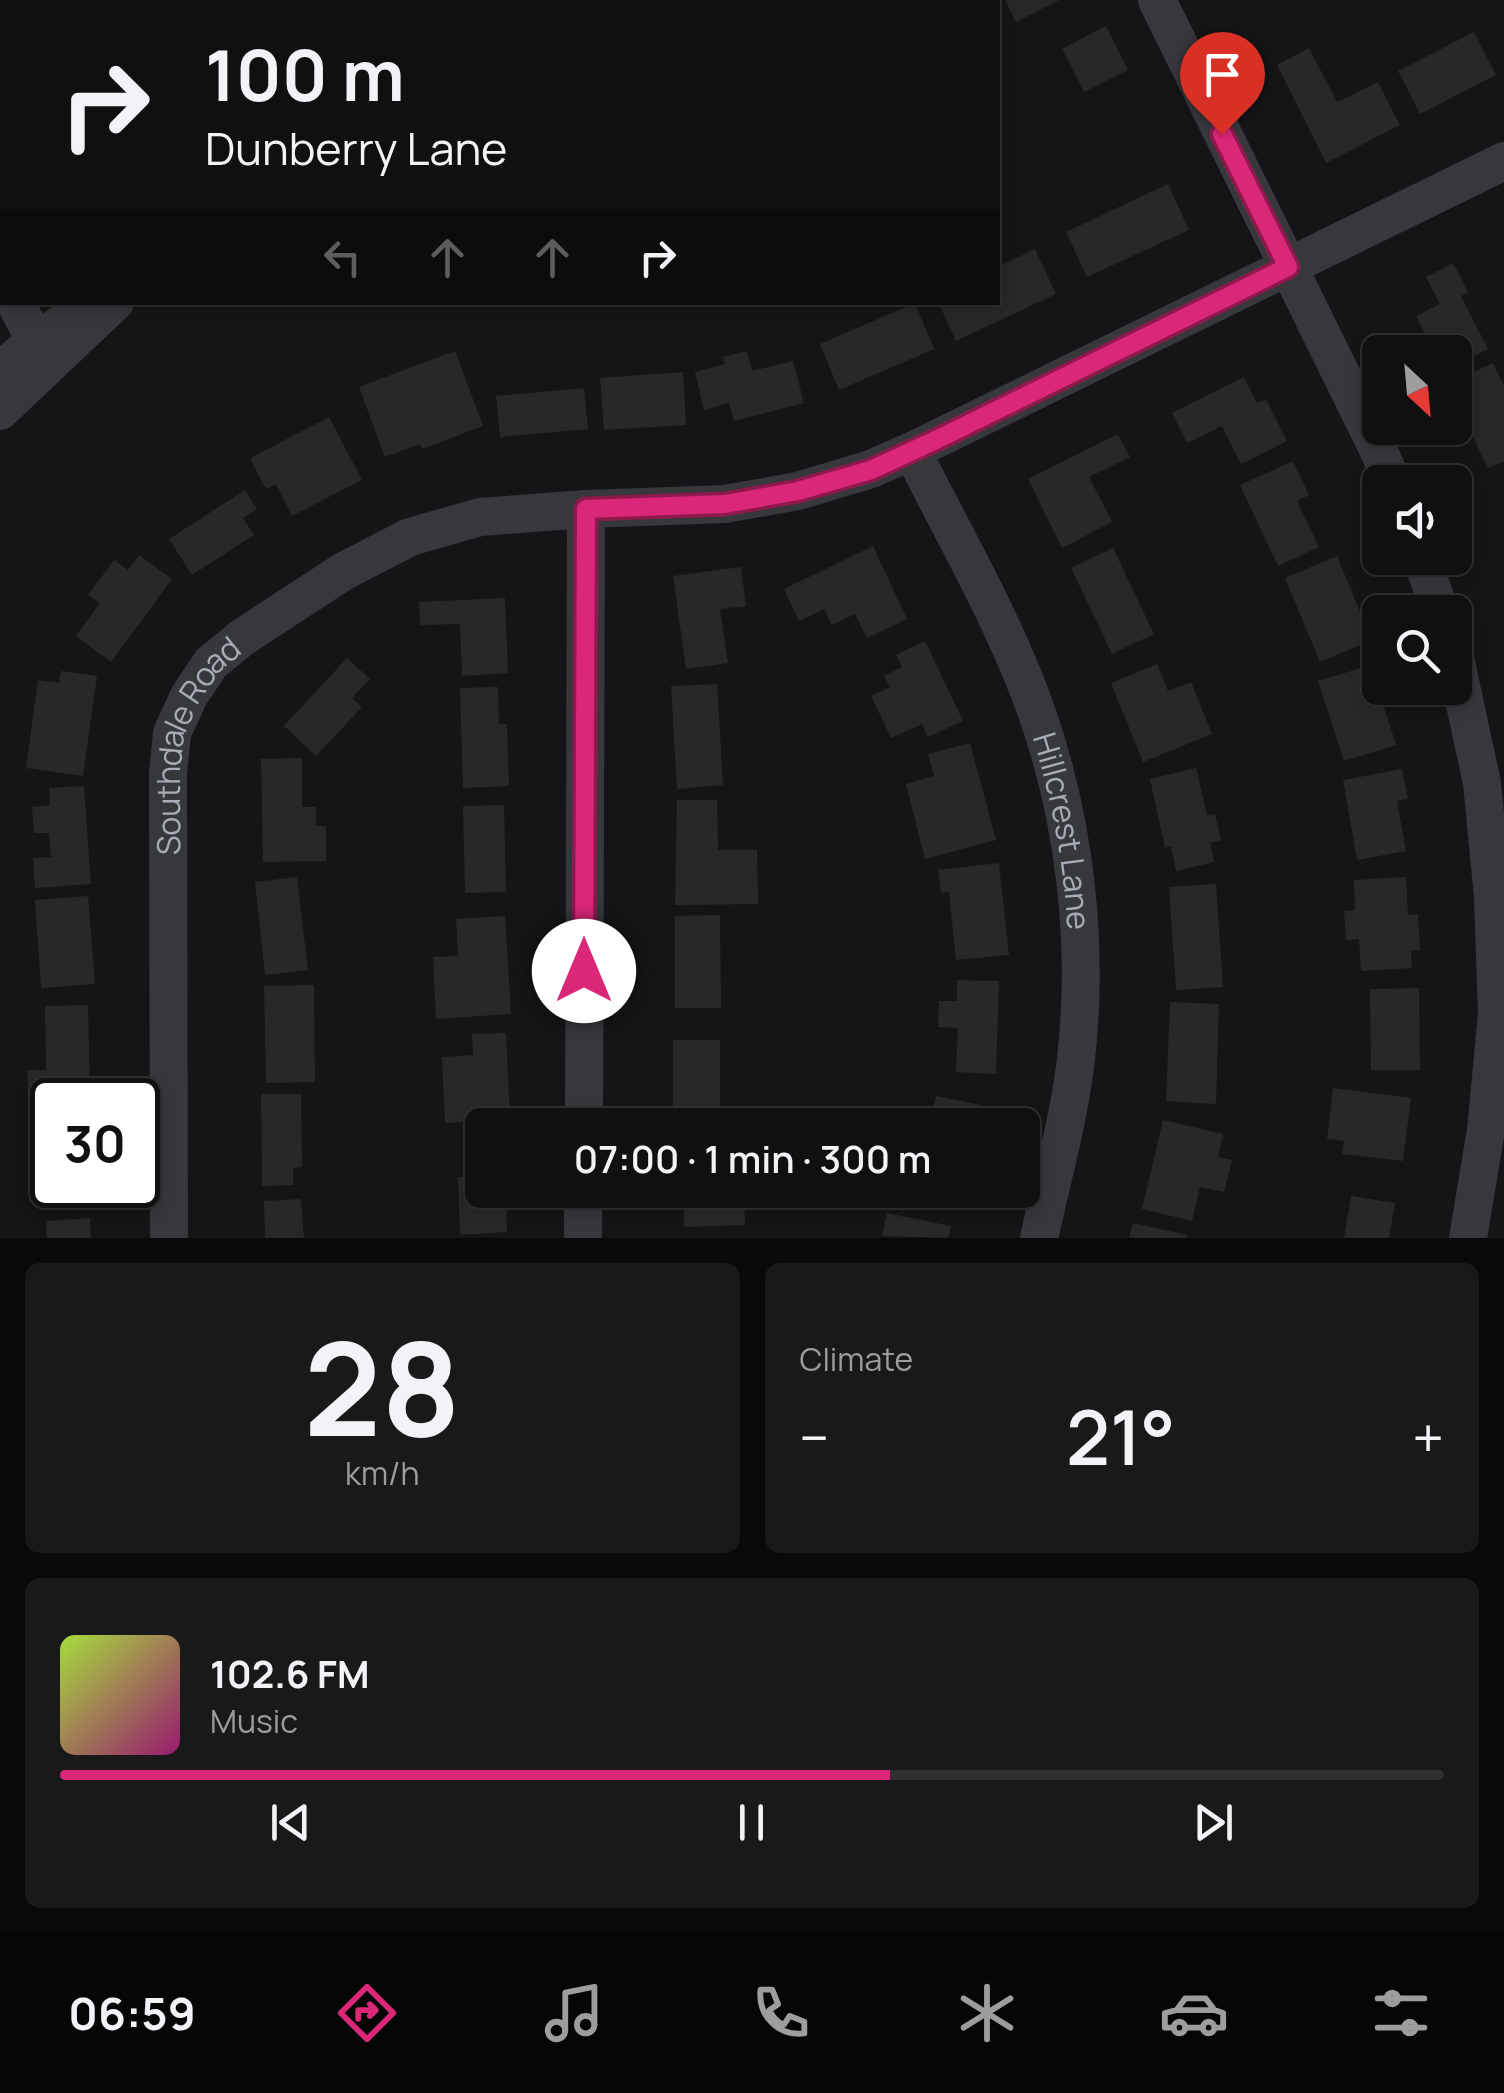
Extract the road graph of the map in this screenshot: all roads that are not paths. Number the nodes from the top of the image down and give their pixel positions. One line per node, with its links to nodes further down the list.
1 (1157, 0): 3 (street)
2 (1504, 161): 3 (street, Southdale Road)
3 (1288, 267): 10 (street, Southdale Road); 11 (street)
4 (17, 305): 7 (street)
5 (93, 305): 7 (street)
6 (111, 305): 7 (street)
7 (42, 352): 8 (street); 9 (street)
8 (0, 371)
9 (0, 410)
10 (912, 452): 12 (street, Southdale Road); 18 (street, Hillcrest Lane)
11 (1385, 465)
12 (586, 509): 14 (street); 16 (street, Southdale Road)
13 (1465, 705): 19 (street)
14 (584, 1108)
15 (583, 1208): 17 (street)
16 (168, 1238)
17 (583, 1238)
18 (1039, 1238)
19 (1468, 1238)

